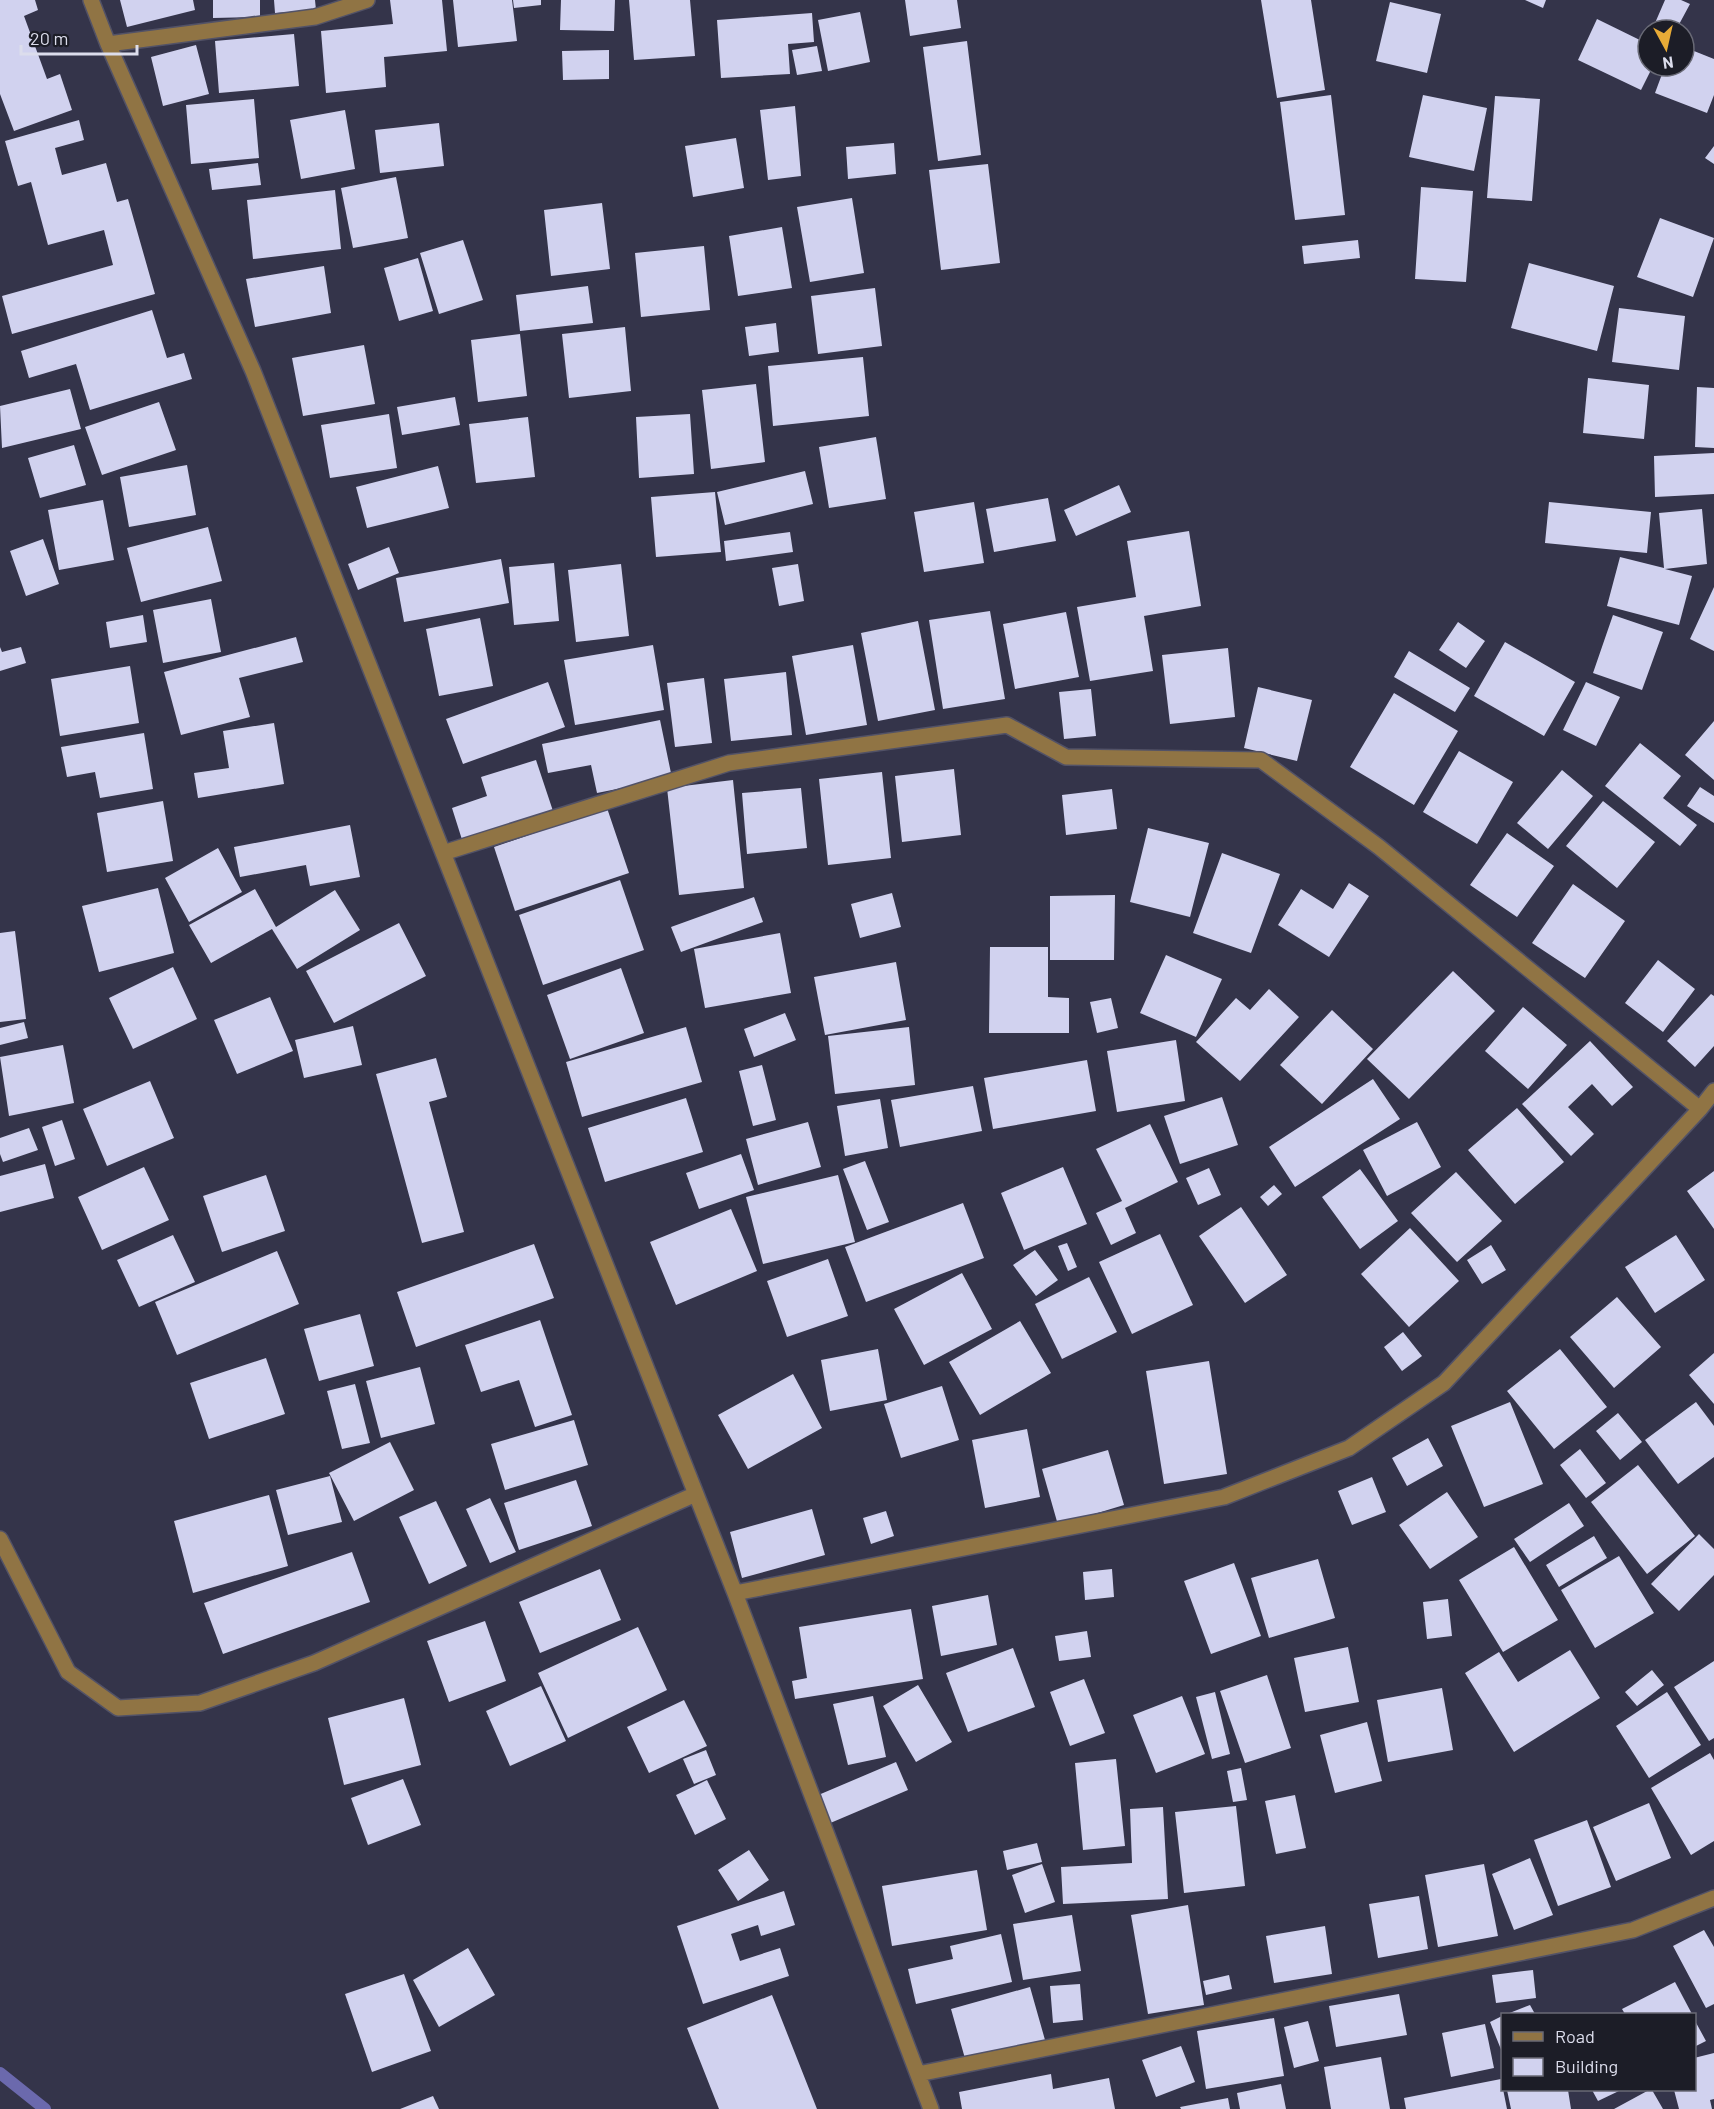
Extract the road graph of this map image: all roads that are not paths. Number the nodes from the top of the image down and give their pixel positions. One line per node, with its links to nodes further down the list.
1 (91, 0): 3 (street)
2 (367, 0): 3 (street)
3 (108, 44): 4 (street)
4 (443, 853): 6 (street); 7 (street)
5 (1714, 1091): 6 (street)
6 (1700, 1109): 9 (street)
7 (696, 1494): 8 (street); 9 (street)
8 (0, 1539)
9 (735, 1593): 11 (street)
10 (1714, 1898): 11 (street)
11 (918, 2074): 12 (street)
12 (930, 2109)

